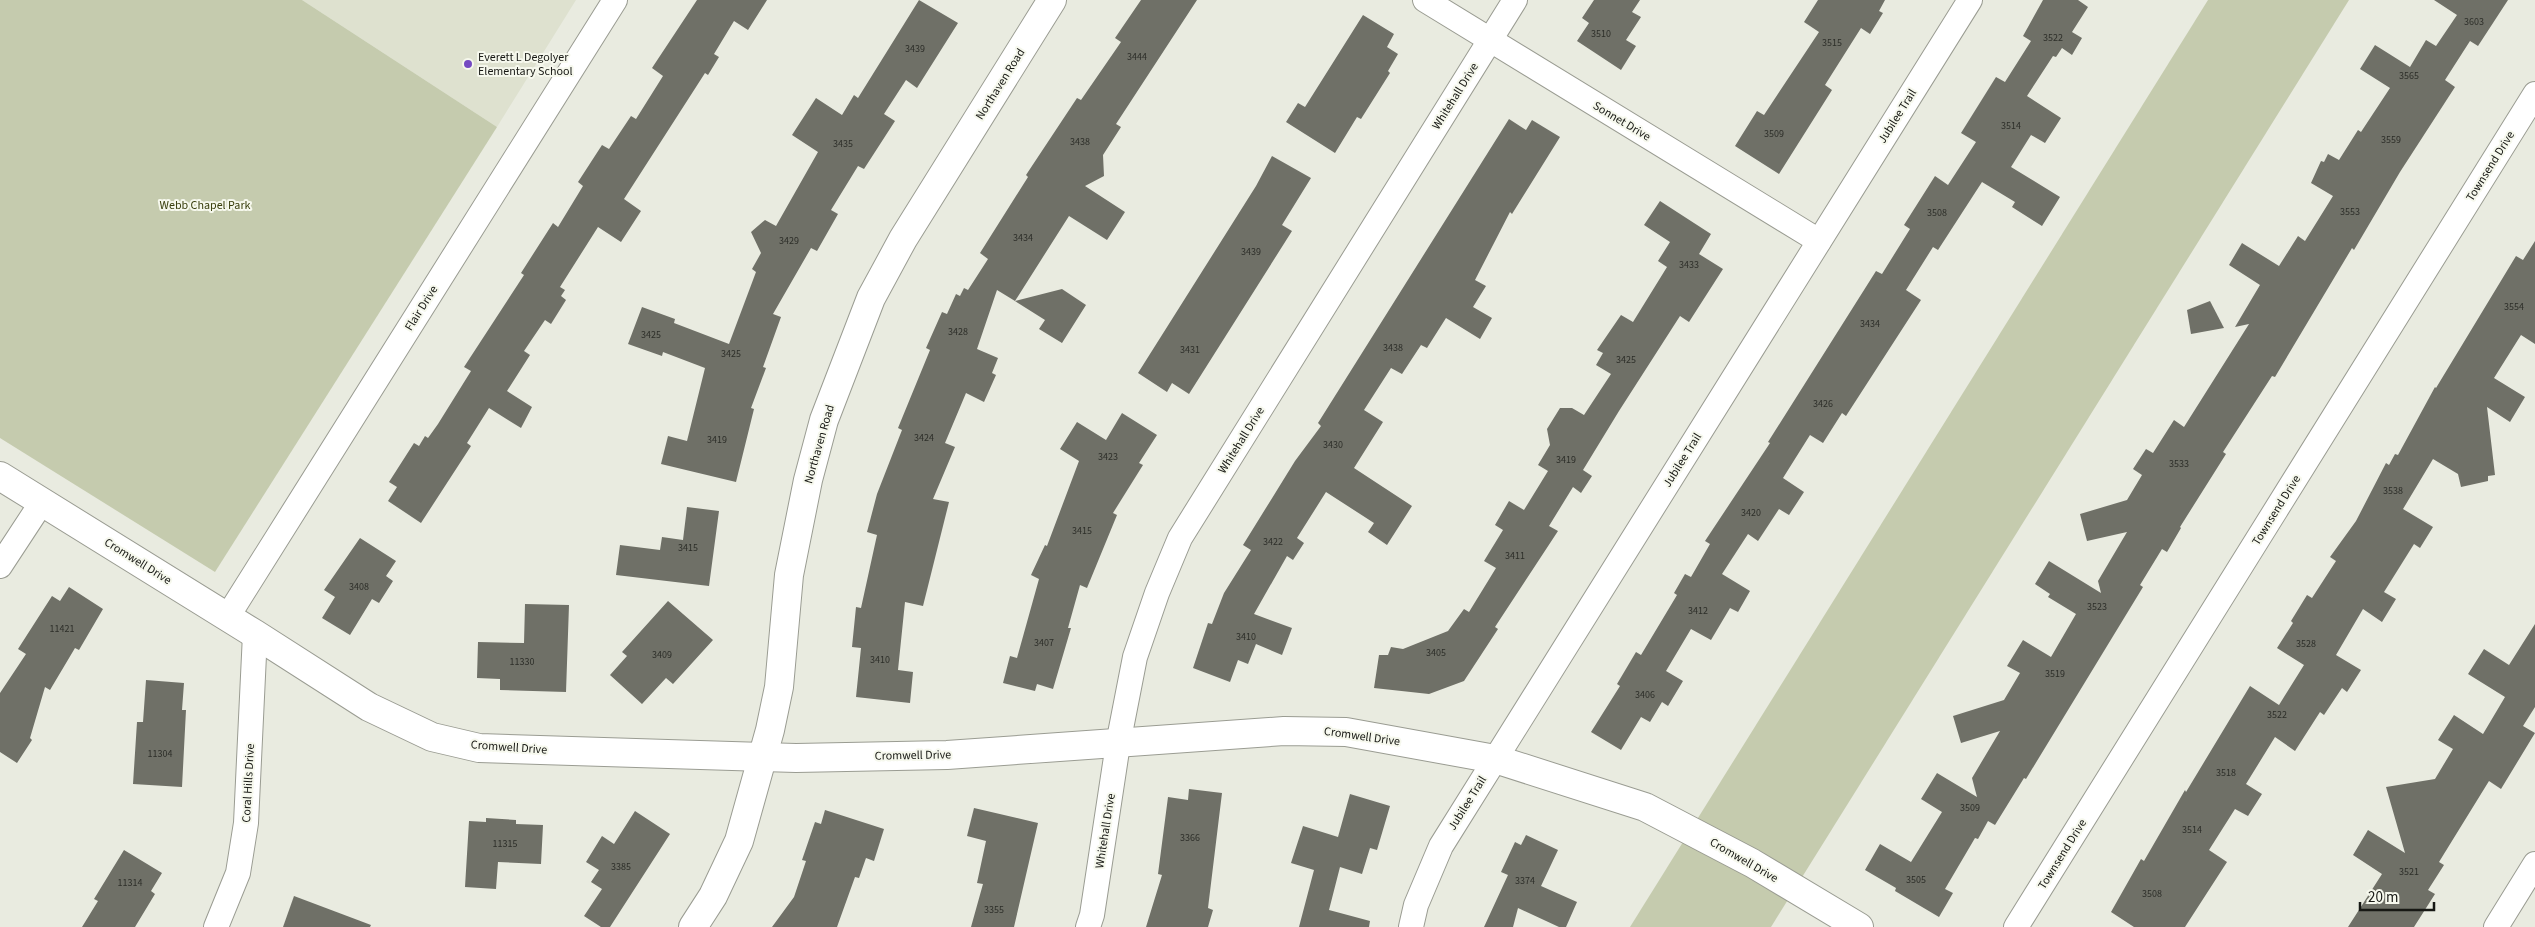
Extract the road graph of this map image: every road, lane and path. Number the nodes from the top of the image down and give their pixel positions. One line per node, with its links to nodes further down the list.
1 (615, 0): 12 (street, Flair Drive)
2 (1052, 0): 15 (street, Northaven Road)
3 (1425, 0): 6 (street, Sonnet Drive)
4 (1515, 0): 6 (street, Whitehall Drive)
5 (1970, 0): 8 (street, Jubilee Trail)
6 (1489, 40): 8 (street, Sonnet Drive); 14 (street, Whitehall Drive)
7 (2535, 94): 23 (street, Townsend Drive)
8 (1819, 241): 16 (street, Jubilee Trail)
9 (0, 476): 10 (street, Cromwell Drive)
10 (42, 502): 11 (street); 12 (street, Cromwell Drive)
11 (0, 566)
12 (228, 616): 13 (street, Cromwell Drive)
13 (255, 634): 15 (street, Cromwell Drive); 18 (street, Coral Hills Drive)
14 (1118, 744): 15 (street, Cromwell Drive); 16 (street, Cromwell Drive); 20 (street, Whitehall Drive)
15 (763, 758): 19 (street, Northaven Road)
16 (1494, 759): 21 (street, Jubilee Trail); 22 (street, Cromwell Drive)
17 (2535, 864): 24 (street)
18 (216, 927)
19 (693, 927)
20 (1088, 927)
21 (1411, 927)
22 (1859, 927)
23 (2016, 927)
24 (2496, 927)

